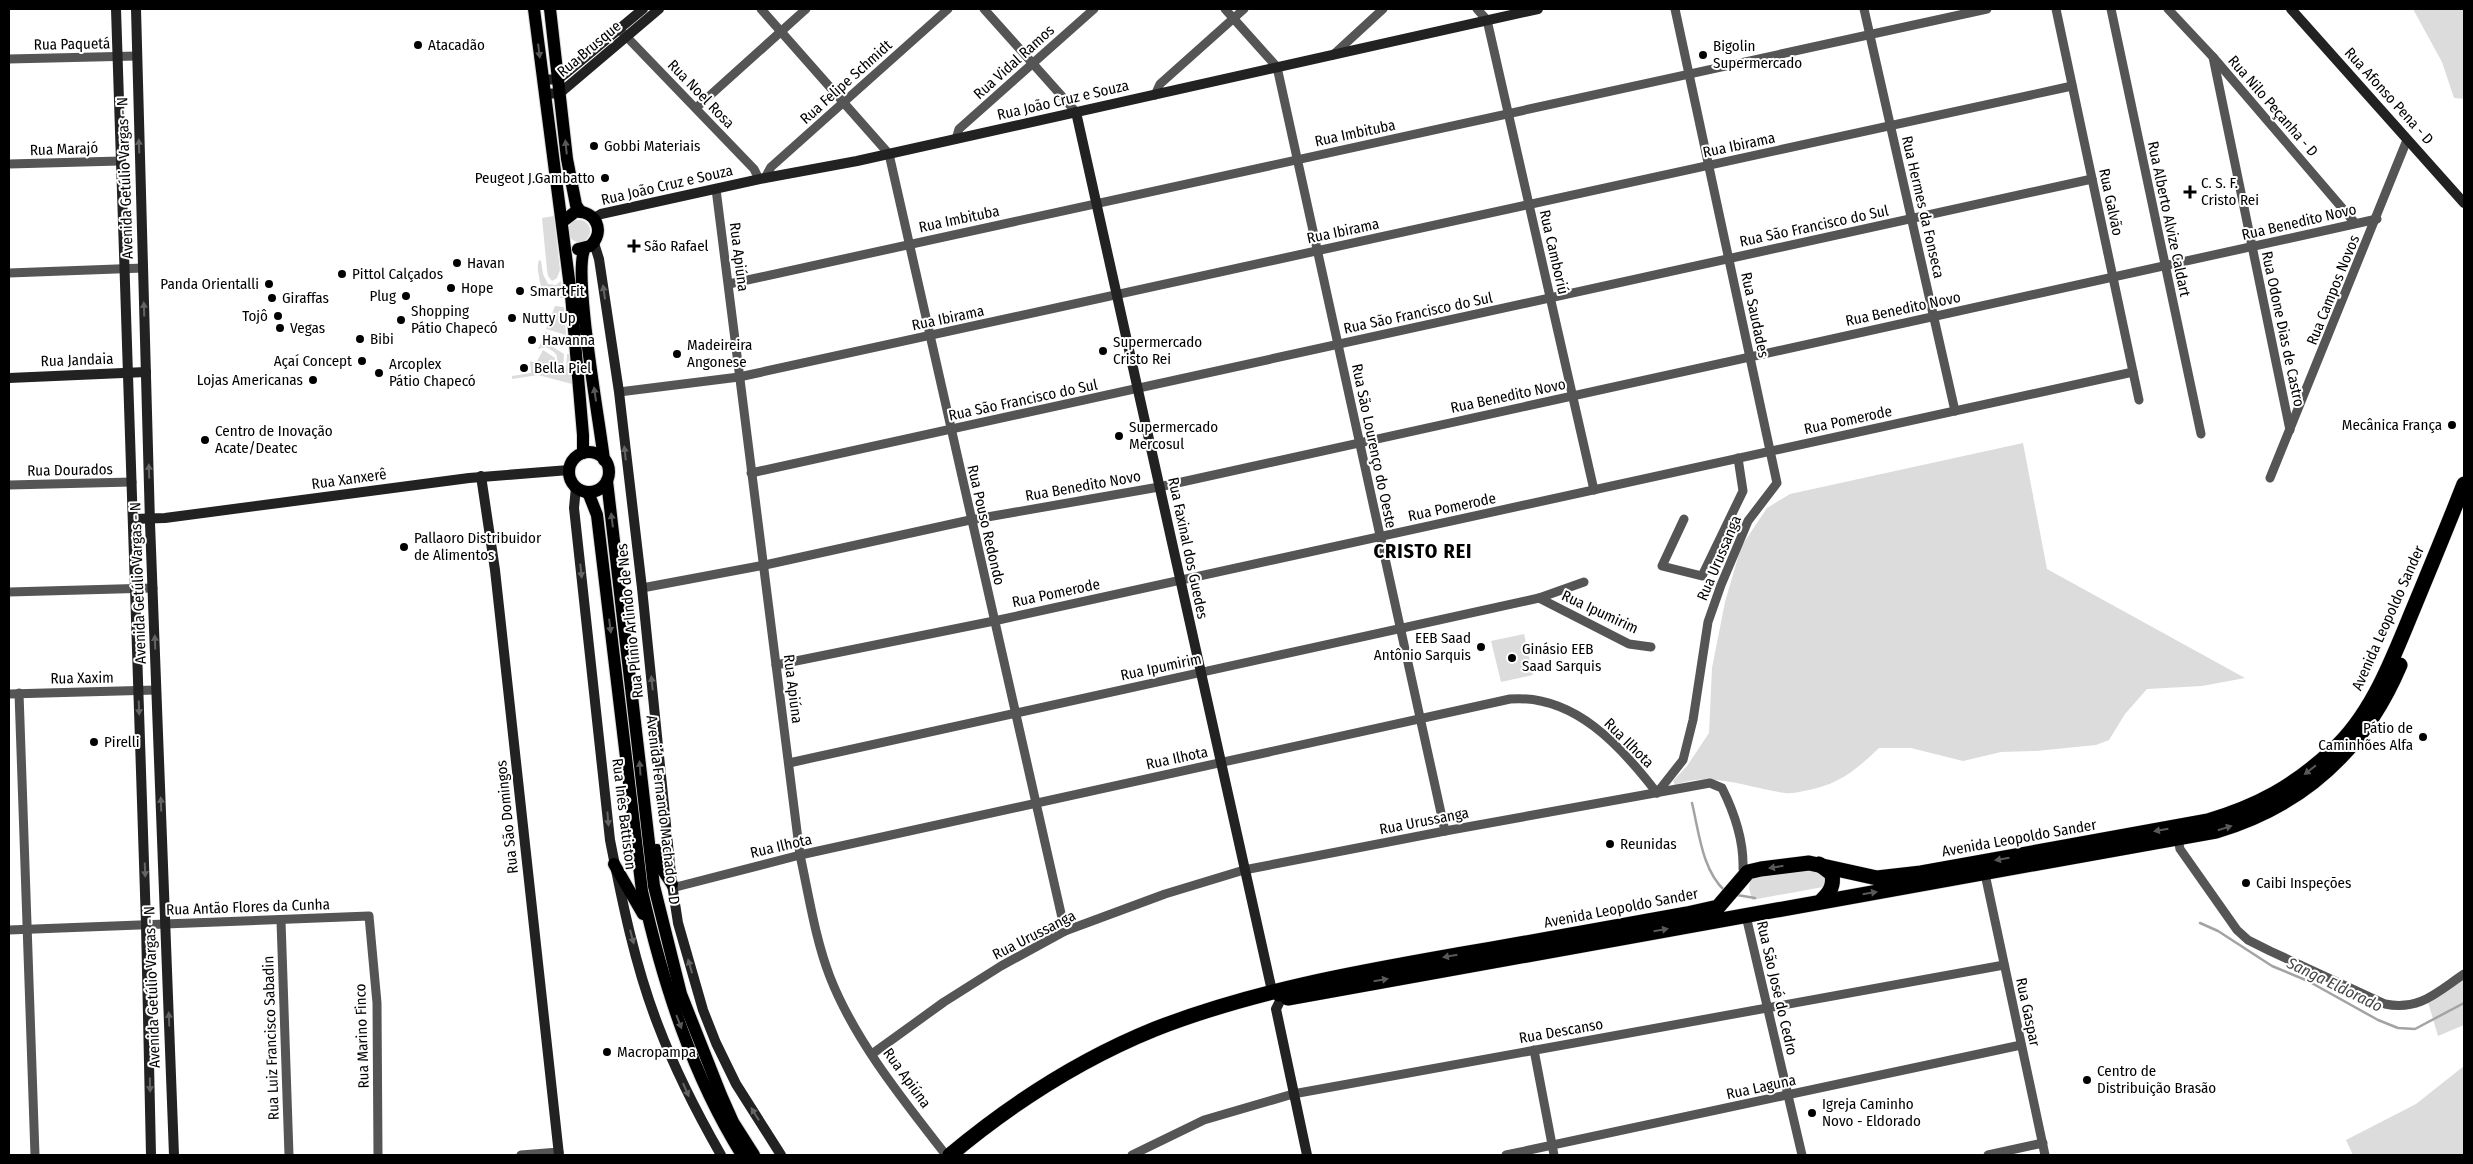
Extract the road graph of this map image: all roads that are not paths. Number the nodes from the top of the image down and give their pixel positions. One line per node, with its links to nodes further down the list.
1 (116, 9): 32 (street, Avenida Getúlio Vargas - N)
2 (136, 9): 33 (street, Avenida Getúlio Vargas - N)
3 (534, 9): 40 (main road, one-way to 40)
4 (550, 9): 39 (main road)
5 (643, 9): 28 (street, Rua Brusque)
6 (659, 9): 28 (street, Rua Brusque)
7 (762, 9): 27 (street)
8 (806, 9): 27 (street)
9 (948, 9): 45 (street, Rua Felipe Schmidt)
10 (984, 9): 36 (street)
11 (1094, 9): 36 (street, Rua Vidal Ramos)
12 (1225, 9): 25 (street)
13 (1244, 9): 25 (street)
14 (1383, 9): 31 (street)
15 (1477, 9): 26 (street)
16 (1538, 9): 24 (street, Rua João Cruz e Souza)
17 (1675, 9): 38 (street, Rua Saudades)
18 (1864, 9): 29 (street, Rua Hermes da Fonseca)
19 (1987, 9): 29 (street, Rua Imbituba)
20 (2056, 9): 41 (street, Rua Galvão)
21 (2111, 9): 75 (street, Rua Alberto Alvize Caldart)
22 (2168, 9): 34 (street, Rua Nilo Peçanha - D)
23 (2292, 9): 51 (street, Rua Afonso Pena - D)
24 (1520, 11): 26 (street, Rua João Cruz e Souza)
25 (1233, 18): 37 (street); 44 (street)
26 (1487, 20): 31 (street, Rua João Cruz e Souza); 48 (street, Rua Camboriú)
27 (782, 31): 45 (street); 46 (street)
28 (623, 34): 30 (street, Rua Brusque); 46 (street, Rua Noel Rosa)
29 (1870, 34): 38 (street, Rua Imbituba); 49 (street, Rua Hermes da Fonseca)
30 (599, 53): 39 (street, Rua Brusque); 42 (street, Rua Brusque)
31 (1333, 55): 37 (street, Rua João Cruz e Souza)
32 (118, 56): 33 (street, Rua Paquetá); 35 (street, Rua Paquetá); 54 (street, Avenida Getúlio Vargas - N)
33 (137, 56): 76 (street, Avenida Getúlio Vargas - N, one-way to 33)
34 (2213, 57): 68 (street, Rua Nilo Peçanha - D); 72 (street, Rua Odone Dias de Castro)
35 (9, 59)
36 (1033, 64): 47 (street); 50 (street, Rua Vidal Ramos)
37 (1277, 67): 44 (street, Rua João Cruz e Souza); 53 (street, Rua São Lourenço do Oeste)
38 (1690, 74): 48 (street, Rua Imbituba); 56 (street, Rua Saudades)
39 (558, 79): 40 (street); 42 (main road)
40 (543, 80): 43 (main road)
41 (2072, 86): 49 (street, Rua Ibirama); 58 (street, Rua Galvão)
42 (560, 93): 43 (street); 63 (main road, one-way to 42)
43 (545, 94): 67 (main road)
44 (1155, 94): 47 (street, Rua João Cruz e Souza)
45 (844, 102): 52 (street); 57 (street, Rua Felipe Schmidt)
46 (696, 108): 57 (street, Rua Noel Rosa)
47 (1076, 112): 50 (street, Rua João Cruz e Souza); 60 (street, Rua Faxinal dos Guedes)
48 (1508, 113): 53 (street, Rua Imbituba); 62 (street, Rua Camboriú)
49 (1891, 126): 56 (street, Rua Ibirama); 65 (street, Rua Hermes da Fonseca)
50 (956, 139): 52 (street, Rua João Cruz e Souza)
51 (2407, 140): 61 (street, Rua Afonso Pena - D); 66 (street, Rua Campos Novos)
52 (889, 154): 57 (street, Rua João Cruz e Souza); 70 (street, Rua Pouso Redondo)
53 (1297, 160): 60 (street, Rua Imbituba); 73 (street, Rua São Lourenço do Oeste)
54 (120, 161): 55 (street, Rua Marajó); 77 (street, Avenida Getúlio Vargas - N)
55 (9, 164)
56 (1709, 166): 62 (street, Rua Ibirama); 74 (street, Rua Saudades)
57 (762, 178): 59 (street, Rua João Cruz e Souza)
58 (2092, 179): 65 (street, Rua São Francisco do Sul); 79 (street, Rua Galvão)
59 (716, 189): 64 (street, Rua João Cruz e Souza); 80 (street, Rua Apiúna)
60 (1096, 203): 70 (street, Rua Imbituba); 81 (street, Rua Faxinal dos Guedes)
61 (2464, 203)
62 (1529, 205): 73 (street, Rua Ibirama); 82 (street, Rua Camboriú)
63 (580, 211): 64 (main road); 67 (main road)
64 (594, 218): 71 (main road)
65 (1912, 219): 74 (street, Rua São Francisco do Sul); 83 (street, Rua Hermes da Fonseca)
66 (2377, 219): 68 (street, Rua Benedito Novo); 100 (street, Rua Campos Novos)
67 (562, 222): 69 (main road)
68 (2355, 223): 72 (street, Rua Benedito Novo)
69 (565, 242): 71 (main road); 104 (main road)
70 (909, 244): 80 (street, Rua Imbituba); 84 (street, Rua Pouso Redondo)
71 (590, 245): 93 (street, Rua Plínio Arlindo de Nes, one-way to 71); 106 (main road, one-way to 71)
72 (2252, 246): 75 (street, Rua Benedito Novo); 100 (street, Rua Odone Dias de Castro)
73 (1317, 251): 81 (street, Rua Ibirama); 85 (street, Rua São Lourenço do Oeste)
74 (1729, 259): 82 (street, Rua São Francisco do Sul); 86 (street, Rua Saudades)
75 (2164, 266): 79 (street, Rua Benedito Novo); 101 (street, Rua Alberto Alvize Caldart)
76 (143, 268): 77 (street); 87 (street, Avenida Getúlio Vargas - N, one-way to 76)
77 (125, 269): 78 (street); 89 (street, Avenida Getúlio Vargas - N)
78 (9, 273)
79 (2113, 277): 83 (street, Rua Benedito Novo); 88 (street, Rua Galvão)
80 (728, 284): 90 (street, Rua Apiúna)
81 (1116, 295): 84 (street, Rua Ibirama); 92 (street, Rua Faxinal dos Guedes)
82 (1550, 298): 85 (street, Rua São Francisco do Sul); 94 (street, Rua Camboriú)
83 (1934, 316): 86 (street, Rua Benedito Novo); 97 (street, Rua Hermes da Fonseca)
84 (930, 336): 90 (street, Rua Ibirama); 99 (street, Rua Pouso Redondo)
85 (1338, 345): 92 (street, Rua São Francisco do Sul); 102 (street, Rua São Lourenço do Oeste)
86 (1750, 357): 94 (street, Rua Benedito Novo); 103 (street, Rua Saudades)
87 (146, 372): 89 (street, Rua Jandaia); 98 (street, Avenida Getúlio Vargas - N)
88 (2133, 372): 96 (street, Rua Galvão); 97 (street, Rua Pomerode)
89 (128, 373): 91 (street, Rua Jandaia); 95 (street, Avenida Getúlio Vargas - N)
90 (739, 377): 93 (street, Rua Ibirama); 108 (street, Rua Apiúna)
91 (9, 378)
92 (1137, 389): 99 (street, Rua São Francisco do Sul); 115 (street, Rua Faxinal dos Guedes)
93 (618, 392): 129 (street, Rua Plínio Arlindo de Nes, one-way to 93)
94 (1573, 396): 102 (street, Rua Benedito Novo); 117 (street, Rua Camboriú)
95 (129, 397): 98 (street); 111 (street, Avenida Getúlio Vargas - N)
96 (2139, 400)
97 (1955, 411): 103 (street, Rua Pomerode)
98 (148, 426): 121 (street, Avenida Getúlio Vargas - N, one-way to 98)
99 (951, 430): 108 (street, Rua São Francisco do Sul); 122 (street, Rua Pouso Redondo)
100 (2290, 430): 110 (street, Rua Campos Novos)
101 (2201, 434)
102 (1360, 443): 115 (street, Rua Benedito Novo); 123 (street, Rua São Lourenço do Oeste)
103 (1771, 451): 105 (street, Rua Pomerode); 146 (street, Rua Urussanga)
104 (583, 453): 106 (main road); 107 (main road)
105 (1738, 458): 117 (street, Rua Pomerode); 120 (street)
106 (604, 460): 112 (main road)
107 (569, 470): 109 (street, Rua Xanxerê); 116 (main road)
108 (751, 473): 124 (street, Rua Apiúna)
109 (481, 476): 121 (street, Rua Xanxerê); 178 (street, Rua São Domingos)
110 (2270, 478)
111 (132, 482): 114 (street, Rua Dourados); 119 (street, Avenida Getúlio Vargas - N)
112 (607, 482): 116 (main road); 145 (main road, Avenida Fernando Machado - D, one-way to 112)
113 (2464, 484): 152 (highway, Avenida Leopoldo Sander, one-way to 152)
114 (9, 485)
115 (1159, 487): 122 (street, Rua Benedito Novo); 125 (street, Rua Faxinal dos Guedes)
116 (582, 490): 151 (street, Rua Inês Battiston, one-way to 151); 163 (main road, Avenida Fernando Machado - D, one-way to 163)
117 (1594, 490): 123 (street, Rua Pomerode)
118 (2464, 509): 149 (highway, Avenida Leopoldo Sander, one-way to 118)
119 (133, 519): 121 (street, Rua Xanxerê); 127 (street, Avenida Getúlio Vargas - N)
120 (1684, 519)
121 (151, 520): 128 (street, Avenida Getúlio Vargas - N)
122 (970, 520): 124 (street, Rua Benedito Novo); 132 (street, Rua Pouso Redondo)
123 (1380, 536): 125 (street, Rua Pomerode); 133 (street, Rua São Lourenço do Oeste)
124 (764, 565): 129 (street, Rua Benedito Novo); 135 (street, Rua Apiúna)
125 (1179, 580): 132 (street, Rua Pomerode); 136 (street, Rua Faxinal dos Guedes)
126 (1584, 582): 131 (street, Rua Ipumirim)
127 (135, 588): 128 (street); 130 (street); 137 (street, Avenida Getúlio Vargas - N)
128 (153, 588): 138 (street, Avenida Getúlio Vargas - N, one-way to 128)
129 (642, 588): 156 (street, Rua Plínio Arlindo de Nes, one-way to 129)
130 (9, 592)
131 (1539, 598): 133 (street, Rua Ipumirim); 134 (street, Rua Ipumirim)
132 (994, 621): 135 (street, Rua Pomerode); 141 (street, Rua Pouso Redondo)
133 (1400, 628): 136 (street, Rua Ipumirim); 142 (street, Rua São Lourenço do Oeste)
134 (1651, 647)
135 (776, 665): 143 (street, Rua Apiúna)
136 (1200, 672): 141 (street, Rua Ipumirim); 144 (street, Rua Faxinal dos Guedes)
137 (138, 690): 138 (street, Rua Xaxim); 139 (street, Rua Xaxim); 161 (street, Avenida Getúlio Vargas - N, one-way to 161)
138 (156, 690): 162 (street, Avenida Getúlio Vargas - N, one-way to 138)
139 (19, 693): 140 (street, Rua Xaxim); 164 (street)
140 (9, 694)
141 (1015, 712): 143 (street, Rua Ipumirim); 147 (street, Rua Pouso Redondo)
142 (1420, 719): 144 (street, Rua Ilhota); 146 (street, Rua Ilhota); 148 (street, Rua São Lourenço do Oeste)
143 (788, 763): 150 (street, Rua Apiúna)
144 (1220, 763): 147 (street, Rua Ilhota); 153 (street, Rua Faxinal dos Guedes)
145 (642, 790): 156 (main road); 187 (main road, Avenida Fernando Machado - D)
146 (1657, 793): 148 (street, Rua Urussanga); 155 (street)
147 (1036, 803): 150 (street, Rua Ilhota); 166 (street, Rua Pouso Redondo)
148 (1445, 831): 153 (street, Rua Urussanga)
149 (2178, 839): 154 (highway, Avenida Leopoldo Sander); 168 (street)
150 (800, 855): 156 (street, Rua Ilhota); 173 (street, Rua Apiúna)
151 (614, 864): 163 (main road); 185 (street, Rua Inês Battiston, one-way to 185)
152 (1818, 864): 155 (highway, Avenida Leopoldo Sander, one-way to 155); 157 (highway)
153 (1244, 870): 166 (street, Rua Urussanga); 169 (street, Rua Faxinal dos Guedes)
154 (1985, 874): 157 (highway, Avenida Leopoldo Sander, one-way to 154); 167 (street, Rua Gaspar)
155 (1744, 878): 159 (highway); 169 (highway, Avenida Leopoldo Sander, one-way to 169)
156 (672, 886): 188 (street, Rua Plínio Arlindo de Nes, one-way to 156)
157 (1822, 900): 159 (highway, Avenida Leopoldo Sander)
158 (369, 916): 160 (street, Rua Antão Flores da Cunha); 183 (street, Rua Marino Finco)
159 (1746, 916): 169 (highway, Avenida Leopoldo Sander, one-way to 159); 170 (street, Rua São José do Cedro)
160 (281, 921): 162 (street, Rua Antão Flores da Cunha); 182 (street, Rua Luiz Francisco Sabadin)
161 (146, 924): 162 (street, Rua Antão Flores da Cunha); 164 (street, Rua Antão Flores da Cunha); 180 (street, Avenida Getúlio Vargas - N, one-way to 180)
162 (165, 924): 181 (street, Avenida Getúlio Vargas - N, one-way to 162)
163 (650, 925): 186 (main road, Avenida Fernando Machado - D, one-way to 186)
164 (27, 929): 165 (street, Rua Antão Flores da Cunha); 179 (street)
165 (9, 930)
166 (1065, 931): 173 (street, Rua Urussanga)
167 (2004, 965): 170 (street, Rua Descanso); 171 (street, Rua Gaspar)
168 (2464, 974)
169 (1278, 992): 174 (street, Rua Faxinal dos Guedes); 189 (highway, Avenida Leopoldo Sander); 190 (highway, Avenida Leopoldo Sander)
170 (1768, 1008): 172 (street, Rua Descanso); 175 (street, Rua São José do Cedro)
171 (2021, 1045): 175 (street, Rua Laguna); 176 (street, Rua Gaspar)
172 (1534, 1050): 174 (street, Rua Descanso); 177 (street)
173 (872, 1054): 189 (street, Rua Apiúna)
174 (1293, 1094): 191 (street, Rua Descanso); 192 (street, Rua Faxinal dos Guedes)
175 (1788, 1095): 177 (street, Rua Laguna); 195 (street, Rua São José do Cedro)
176 (2043, 1143): 196 (street); 197 (street, Rua Gaspar)
177 (1551, 1146): 193 (street, Rua Laguna); 194 (street)
178 (559, 1154): 184 (street)
179 (35, 1155)
180 (152, 1155)
181 (174, 1155)
182 (289, 1155)
183 (378, 1155)
184 (521, 1155)
185 (721, 1155)
186 (742, 1155)
187 (754, 1155)
188 (781, 1155)
189 (948, 1155)
190 (966, 1155)
191 (1132, 1155)
192 (1307, 1155)
193 (1506, 1155)
194 (1554, 1155)
195 (1802, 1155)
196 (1988, 1155)
197 (2045, 1155)

